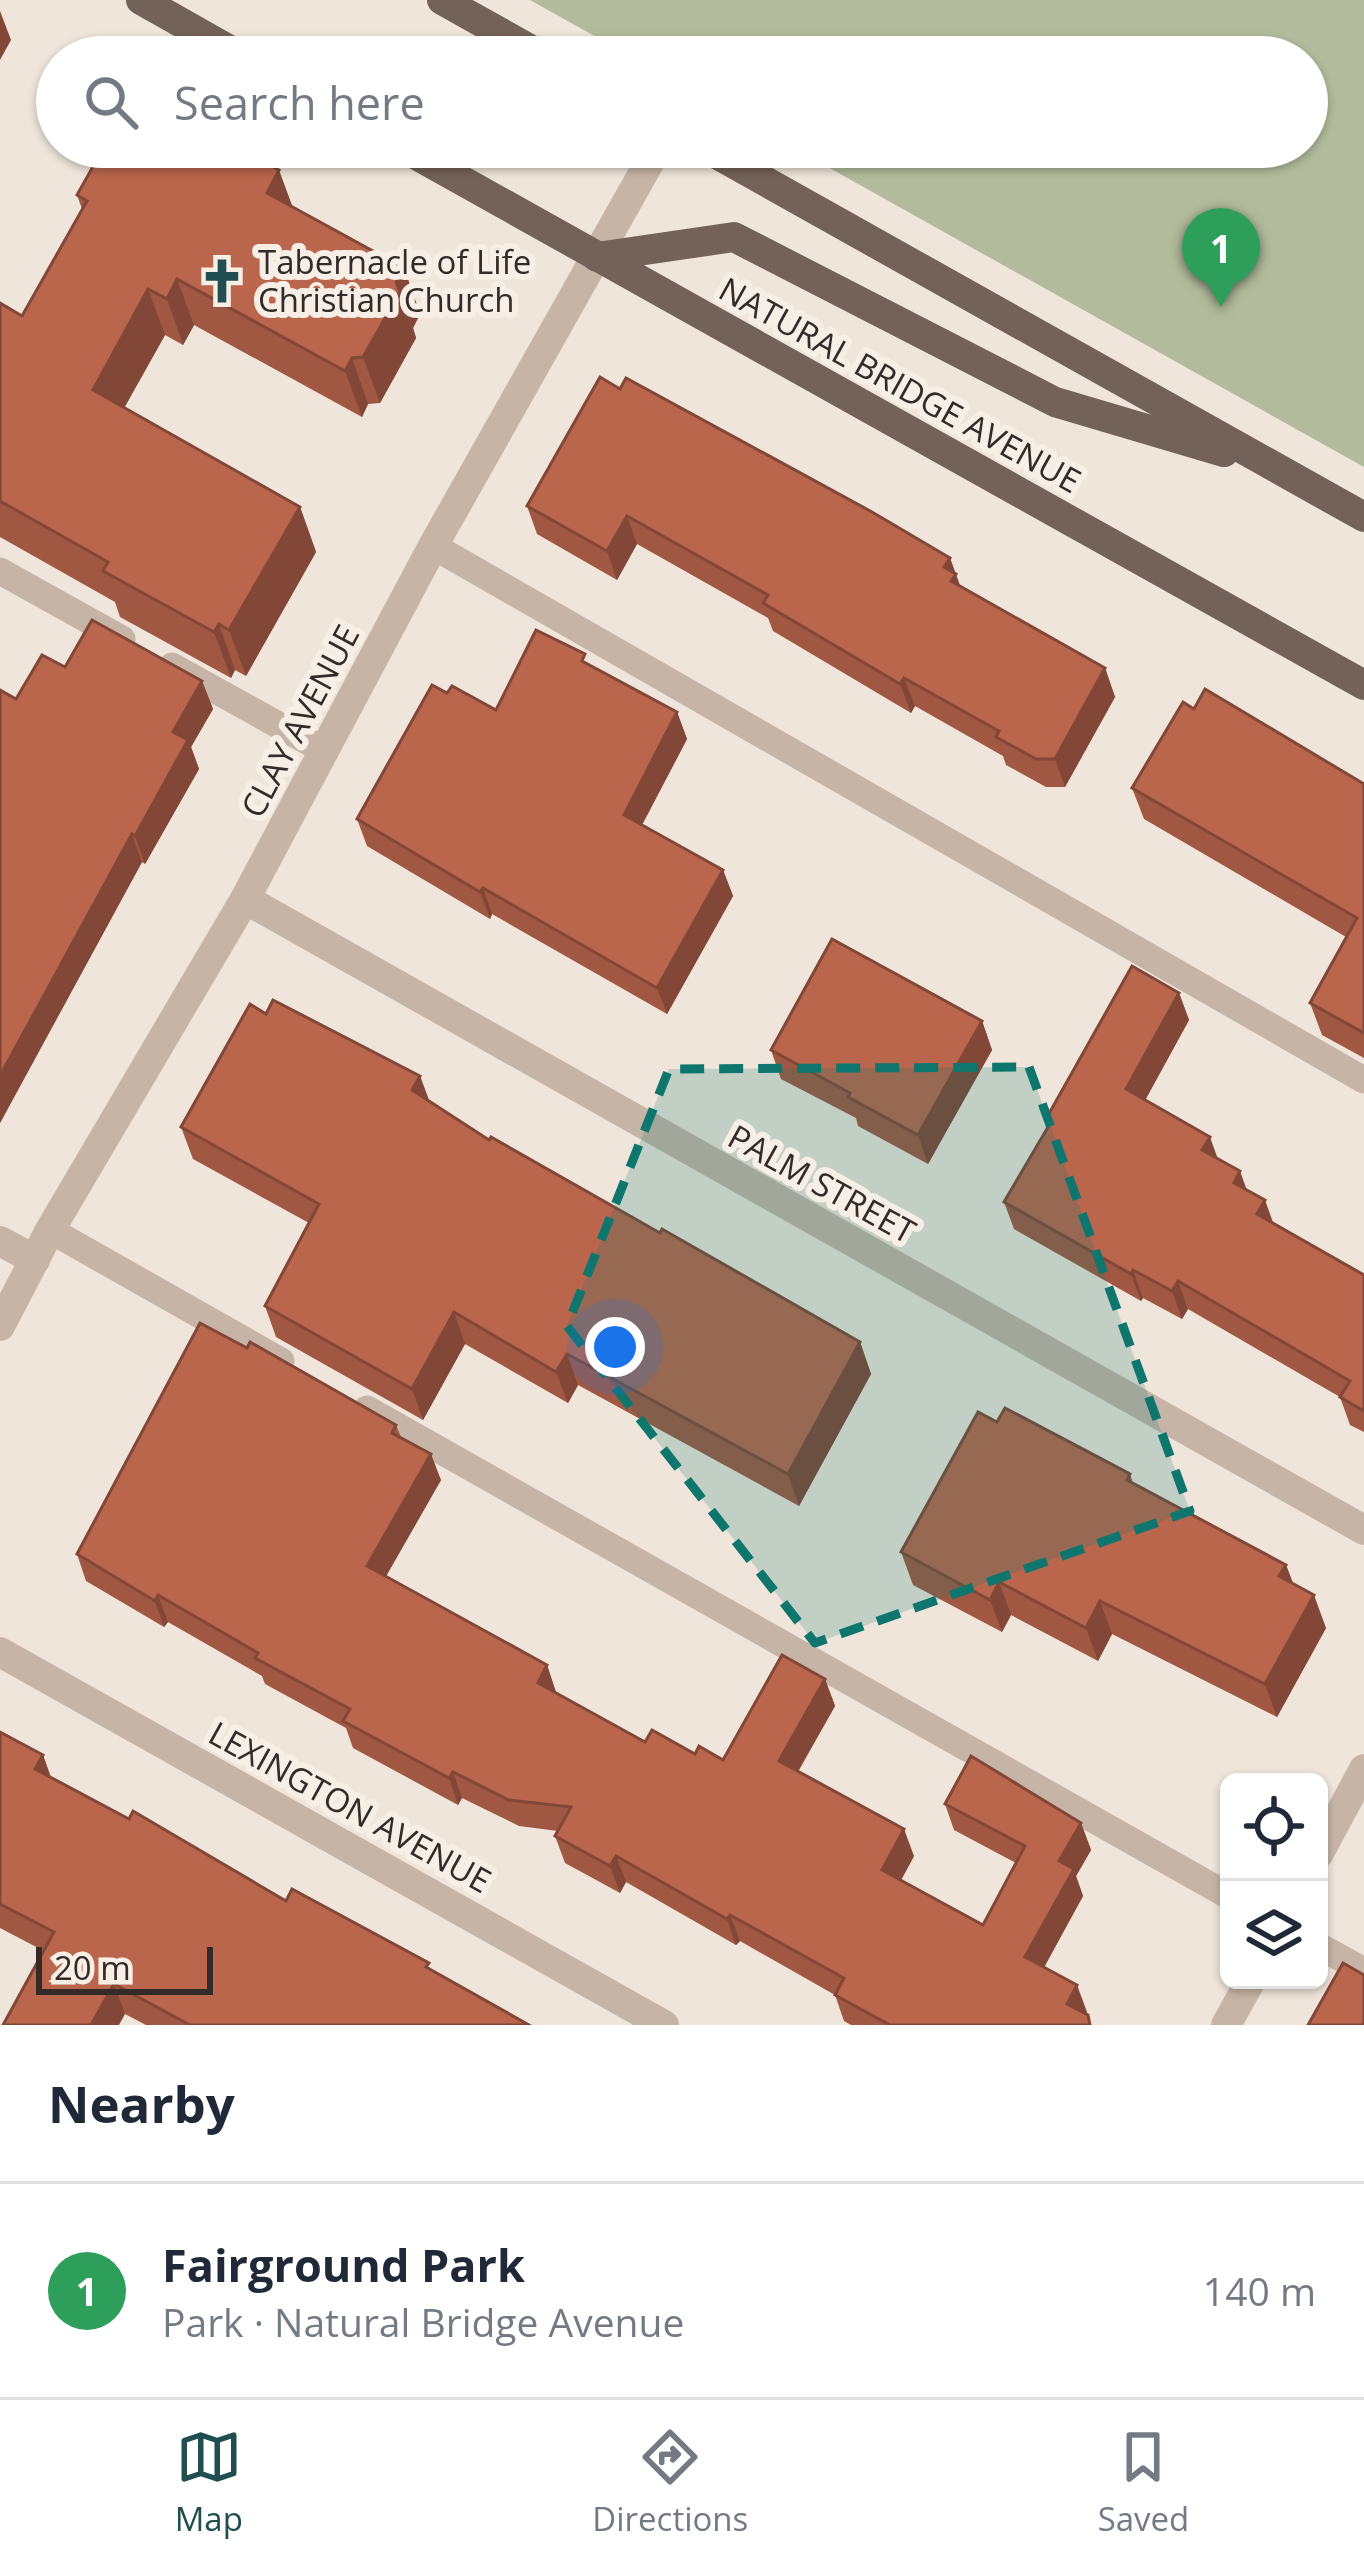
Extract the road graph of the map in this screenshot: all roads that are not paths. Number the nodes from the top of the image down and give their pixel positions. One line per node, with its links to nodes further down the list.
1 (141, 0): 3 (main road)
2 (442, 0): 4 (main road)
3 (205, 36)
4 (506, 36)
5 (439, 168): 8 (main road, NATURAL BRIDGE AVENUE)
6 (646, 168): 8 (street, CLAY AVENUE)
7 (742, 168): 9 (main road)
8 (597, 257): 9 (main road); 11 (street, CLAY AVENUE); 13 (main road, NATURAL BRIDGE AVENUE)
9 (1276, 467): 10 (main road)
10 (1364, 517)
11 (433, 545): 14 (street, CLAY AVENUE); 16 (lane)
12 (0, 571): 14 (lane)
13 (1364, 685)
14 (325, 751): 15 (street, CLAY AVENUE)
15 (245, 899): 17 (street, CLAY AVENUE); 23 (street, PALM STREET)
16 (1364, 1080)
17 (50, 1230): 19 (street, CLAY AVENUE); 21 (lane)
18 (0, 1241): 19 (street)
19 (35, 1260): 20 (street, CLAY AVENUE)
20 (0, 1326)
21 (298, 1370)
22 (339, 1394): 27 (lane)
23 (1364, 1530)
24 (0, 1652): 31 (street, LEXINGTON AVENUE)
25 (1364, 1769): 26 (street)
26 (1328, 1836)
27 (1220, 1891)
28 (1328, 1951): 29 (lane)
29 (1364, 1971)
30 (1246, 1989): 32 (street)
31 (664, 2025)
32 (1226, 2025)

